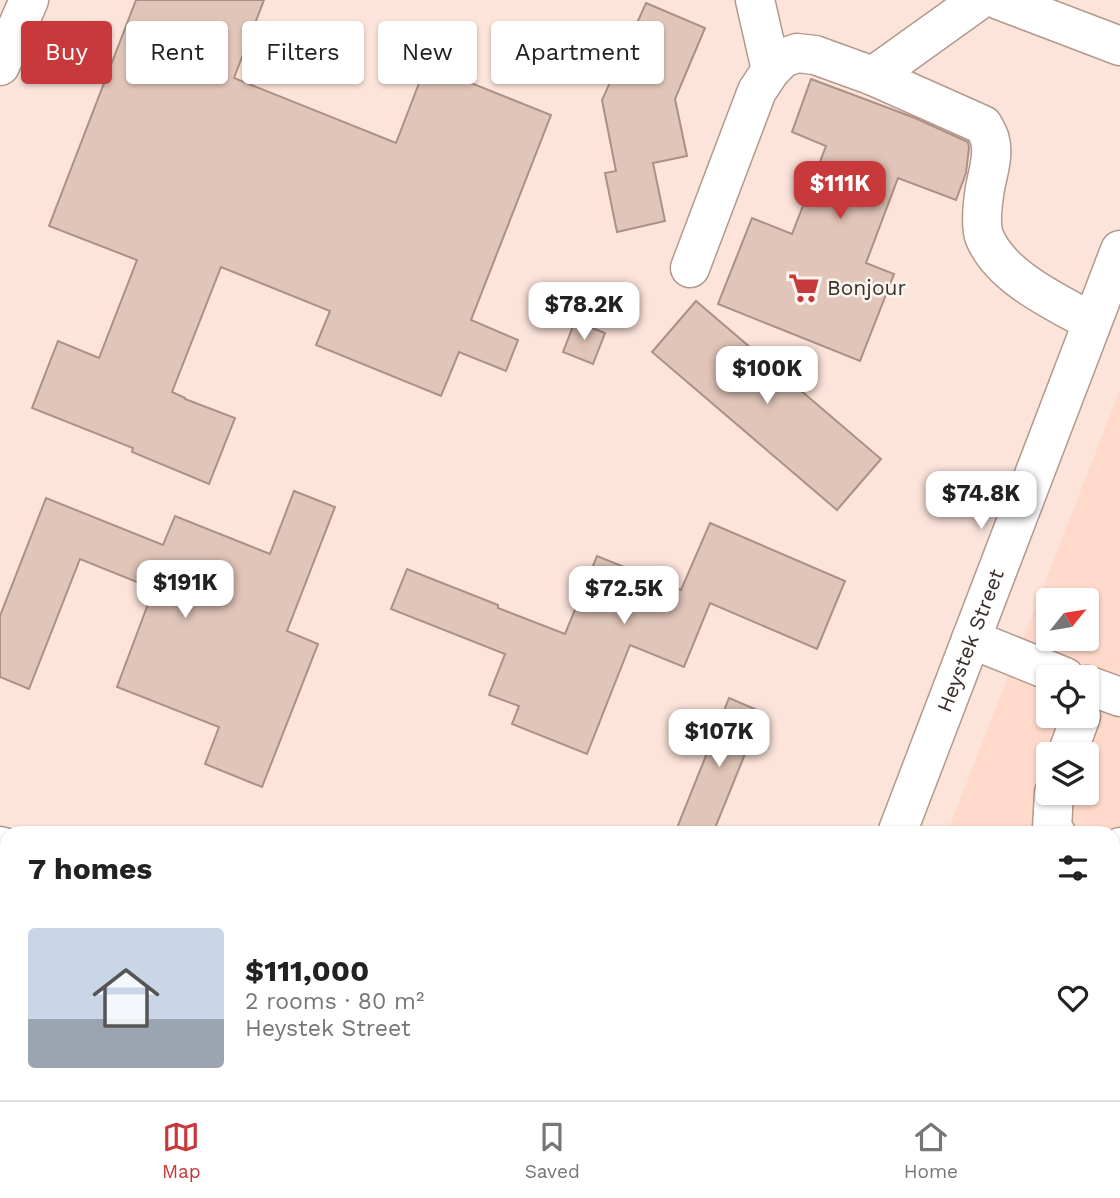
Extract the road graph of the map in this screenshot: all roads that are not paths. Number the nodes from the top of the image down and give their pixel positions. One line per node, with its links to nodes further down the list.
1 (29, 0): 6 (street)
2 (755, 0): 7 (street)
3 (979, 0): 8 (street)
4 (999, 0): 5 (street)
5 (1120, 46)
6 (0, 66)
7 (771, 70): 8 (street); 10 (street)
8 (873, 76): 11 (street)
9 (1120, 250): 11 (street, Heystek Street)
10 (690, 268)
11 (1092, 322): 12 (street, Heystek Street)
12 (971, 639): 13 (street); 15 (street, Heystek Street)
13 (1036, 669)
14 (1053, 805): 16 (street)
15 (900, 826)
16 (1052, 826)

